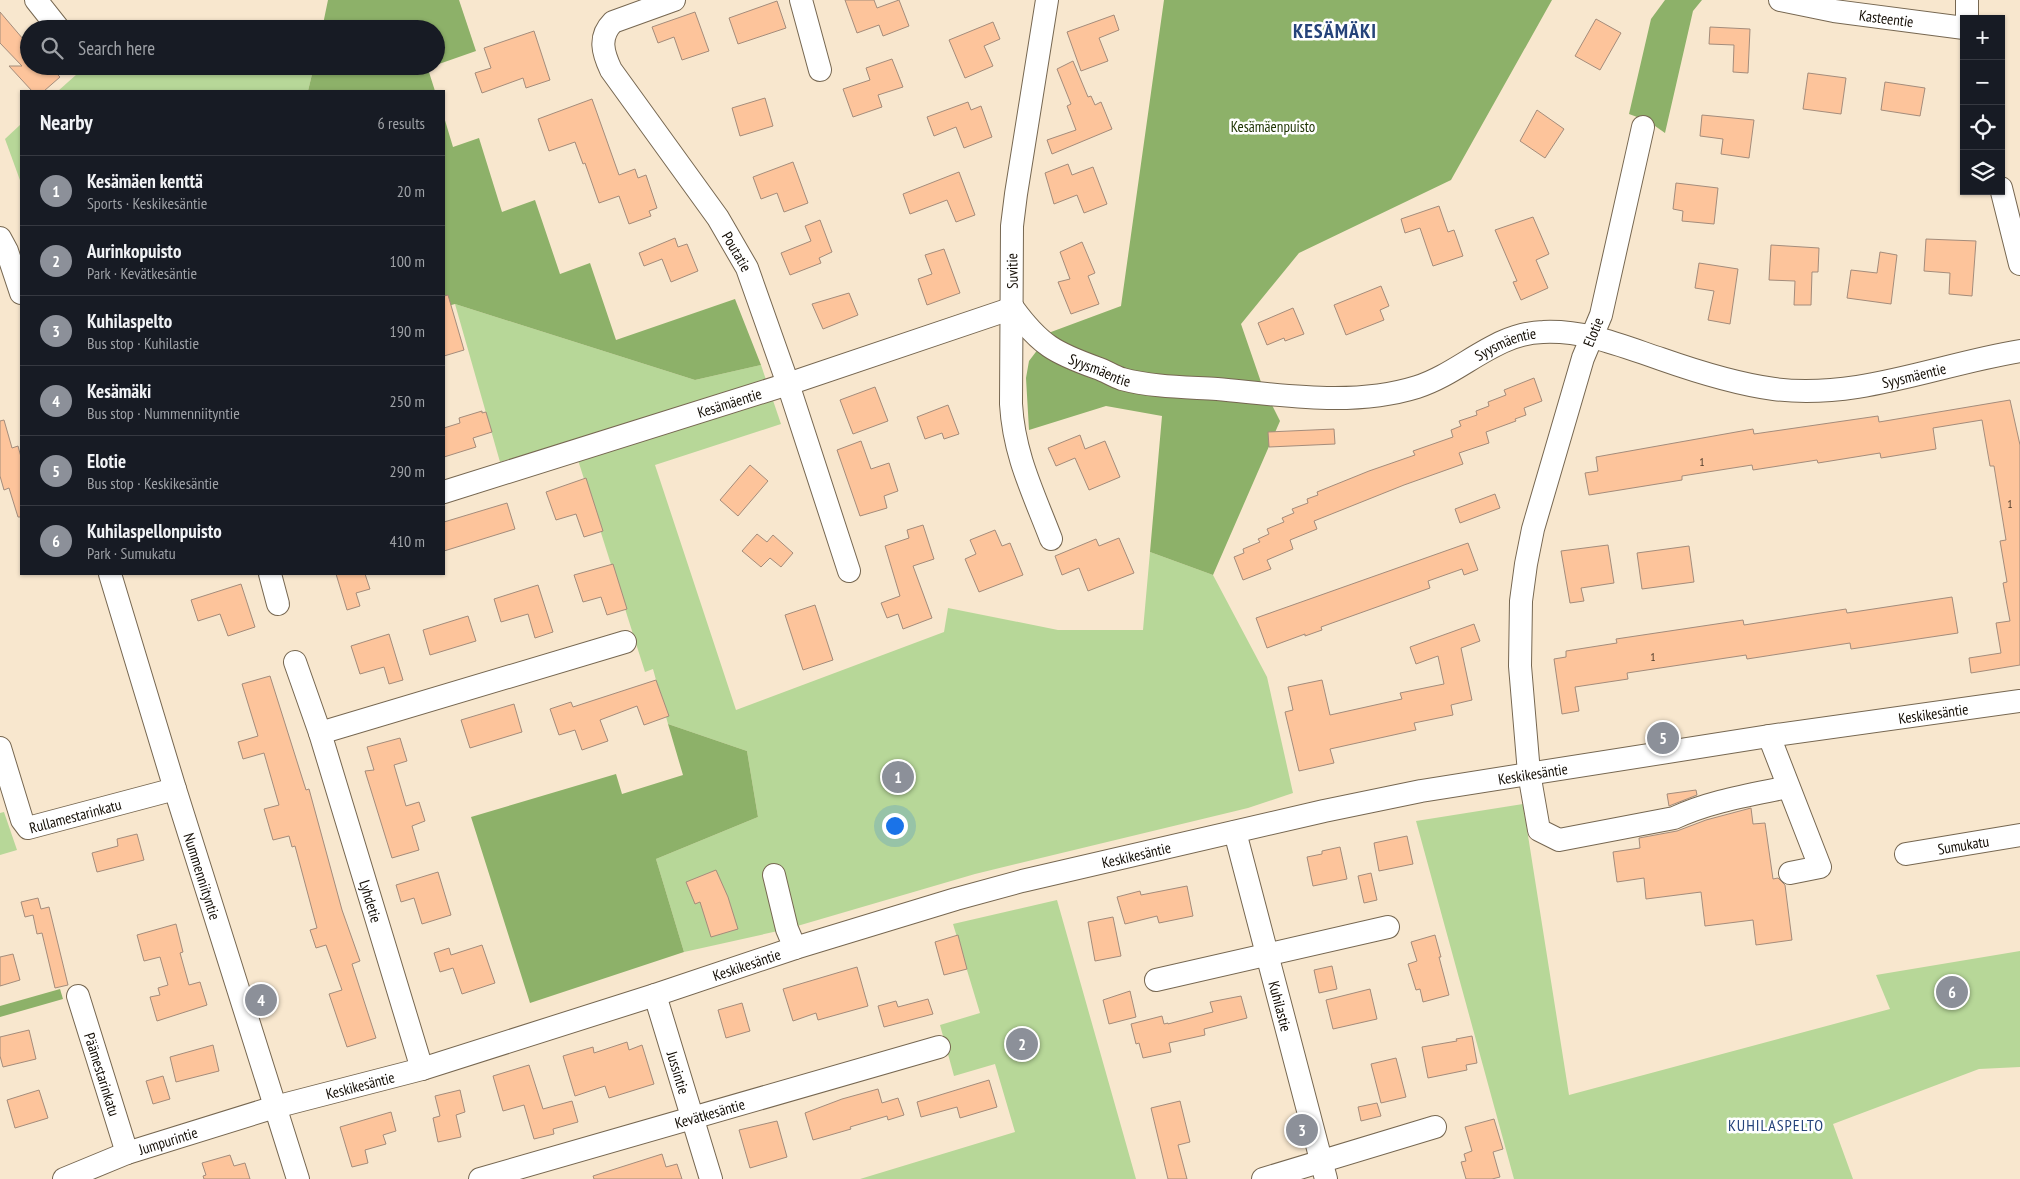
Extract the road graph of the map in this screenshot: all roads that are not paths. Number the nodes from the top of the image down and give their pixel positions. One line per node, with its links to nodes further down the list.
1 (36, 0): 8 (street)
2 (674, 0): 19 (street, Poutatie)
3 (801, 0): 10 (street)
4 (1047, 0): 16 (street, Suvitie)
5 (1780, 0): 9 (street, Kasteentie)
6 (1967, 0): 7 (street)
7 (1967, 15)
8 (52, 20)
9 (1960, 27)
10 (820, 70)
11 (1643, 127): 17 (street, Elotie)
12 (2003, 195): 14 (street)
13 (0, 238): 15 (street)
14 (2020, 264)
15 (20, 290)
16 (1013, 308): 17 (street, Syysmäentie); 19 (street, Kesämäentie); 21 (street, Suvitie)
17 (1593, 336): 18 (street, Syysmäentie); 32 (street, Elotie)
18 (2020, 350)
19 (788, 384): 20 (street, Kesämäentie); 22 (street, Poutatie)
20 (445, 492)
21 (1051, 539)
22 (849, 571)
23 (110, 575): 34 (street, Nummenniityntie)
24 (270, 575): 25 (street)
25 (278, 604)
26 (625, 642): 29 (street)
27 (295, 662): 29 (street, Lyhdetie)
28 (2020, 701): 30 (street, Keskikesäntie)
29 (320, 734): 47 (street, Lyhdetie)
30 (1769, 736): 32 (street, Keskikesäntie); 33 (street)
31 (0, 748): 34 (street, Rullamestarinkatu)
32 (1529, 773): 33 (street, Elotie); 35 (street, Keskikesäntie)
33 (1788, 787): 38 (street)
34 (175, 790): 48 (street, Nummenniityntie)
35 (1235, 832): 41 (street, Keskikesäntie); 42 (street, Kuhilastie)
36 (2020, 835): 37 (street, Sumukatu)
37 (1906, 854)
38 (1790, 873)
39 (774, 875): 41 (street)
40 (1388, 927): 42 (street)
41 (795, 948): 44 (street, Keskikesäntie)
42 (1268, 954): 43 (street); 52 (street, Kuhilastie)
43 (1156, 980)
44 (655, 995): 47 (street, Keskikesäntie); 49 (street, Jussintie)
45 (78, 996): 51 (street, Päämestarinkatu)
46 (940, 1047): 49 (street, Kevätkesäntie)
47 (422, 1070): 48 (street, Keskikesäntie)
48 (275, 1107): 51 (street, Jumpurintie); 54 (street, Nummenniityntie)
49 (692, 1118): 55 (street, Kevätkesäntie); 56 (street, Jussintie)
50 (1434, 1127): 52 (street)
51 (127, 1153): 53 (street, Jumpurintie)
52 (1324, 1170): 57 (street)
53 (64, 1179)
54 (298, 1179)
55 (480, 1179)
56 (711, 1179)
57 (1263, 1179)

